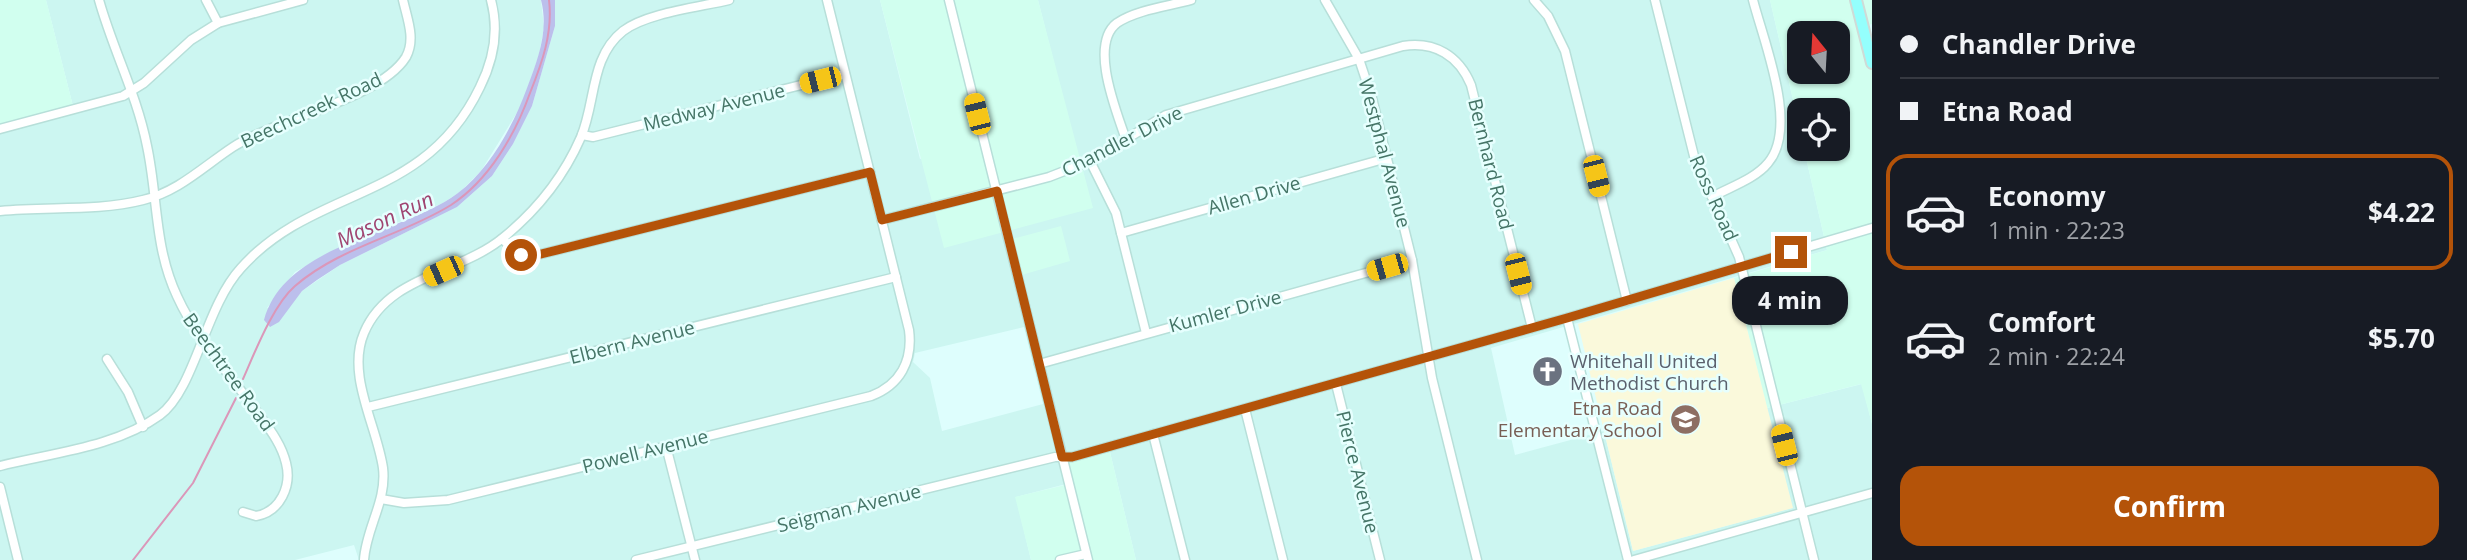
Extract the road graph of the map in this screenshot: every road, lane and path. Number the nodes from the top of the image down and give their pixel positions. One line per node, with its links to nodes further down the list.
1 (99, 0): 20 (street, Beechtree Road)
2 (206, 0): 15 (street)
3 (302, 0): 15 (street)
4 (403, 0): 28 (street, Beechcreek Road)
5 (491, 0): 42 (street)
6 (729, 0): 22 (street)
7 (827, 0): 19 (street)
8 (949, 0): 27 (street)
9 (1191, 0): 23 (street)
10 (1325, 0): 17 (street, Westphal Avenue)
11 (1534, 0): 38 (street)
12 (1655, 0): 29 (street, Ross Road)
13 (1754, 0): 29 (street)
14 (1856, 0): 18 (main road)
15 (218, 23): 20 (street)
16 (1443, 51): 17 (street, Chandler Drive); 40 (street, Bernhard Road)
17 (1359, 59): 23 (street, Chandler Drive); 24 (street, Westphal Avenue)
18 (1872, 63)
19 (845, 74): 22 (street, Medway Avenue); 26 (street)
20 (132, 92): 21 (street); 28 (street, Beechtree Road)
21 (0, 129)
22 (582, 135): 34 (street)
23 (1125, 137): 25 (street, Chandler Drive)
24 (1387, 158): 33 (street, Allen Drive); 35 (street, Westphal Avenue)
25 (1090, 160): 27 (street, Chandler Drive); 33 (street)
26 (870, 172): 31 (street); 34 (street)
27 (997, 191): 31 (street, Chandler Drive); 45 (street)
28 (154, 197): 30 (street, Beechcreek Road); 42 (street, Beechtree Road)
29 (1712, 197): 36 (street, Ross Road)
30 (0, 211)
31 (882, 220): 37 (street)
32 (1872, 228): 36 (street, Seigman Avenue)
33 (1121, 233): 41 (street)
34 (502, 239): 47 (street)
35 (1412, 260): 41 (street, Kumler Drive); 43 (street, Westphal Avenue)
36 (1741, 267): 38 (street, Seigman Avenue); 58 (street, Ross Road)
37 (896, 277): 47 (street, Elbern Avenue); 51 (street, Powell Avenue)
38 (1627, 301): 39 (street, Seigman Avenue)
39 (1567, 318): 40 (street, Seigman Avenue); 71 (street)
40 (1532, 328): 43 (street, Seigman Avenue)
41 (1146, 333): 45 (street, Kumler Drive)
42 (201, 339): 49 (street); 57 (street, Beechtree Road)
43 (1428, 358): 46 (street, Seigman Avenue); 70 (street, Westphal Avenue)
44 (107, 359): 49 (street)
45 (1040, 364): 52 (street)
46 (1336, 384): 48 (street, Seigman Avenue); 69 (street, Pierce Avenue)
47 (368, 407): 56 (street)
48 (1245, 409): 50 (street, Seigman Avenue); 68 (street)
49 (142, 427): 53 (street)
50 (1153, 435): 52 (street, Seigman Avenue); 67 (street)
51 (666, 446): 56 (street, Powell Avenue); 60 (street)
52 (1062, 457): 60 (street, Seigman Avenue); 61 (street)
53 (0, 466)
54 (0, 487): 59 (street)
55 (1872, 493): 58 (street)
56 (381, 499): 63 (street)
57 (243, 512)
58 (1802, 512): 72 (street); 73 (street, Ross Road)
59 (4, 518): 62 (street)
60 (691, 546): 64 (street, Seigman Avenue); 65 (street)
61 (1087, 557): 66 (street)
62 (18, 560)
63 (364, 560)
64 (636, 560)
65 (695, 560)
66 (1060, 560)
67 (1185, 560)
68 (1283, 560)
69 (1380, 560)
70 (1477, 560)
71 (1628, 560)
72 (1634, 560)
73 (1814, 560)

